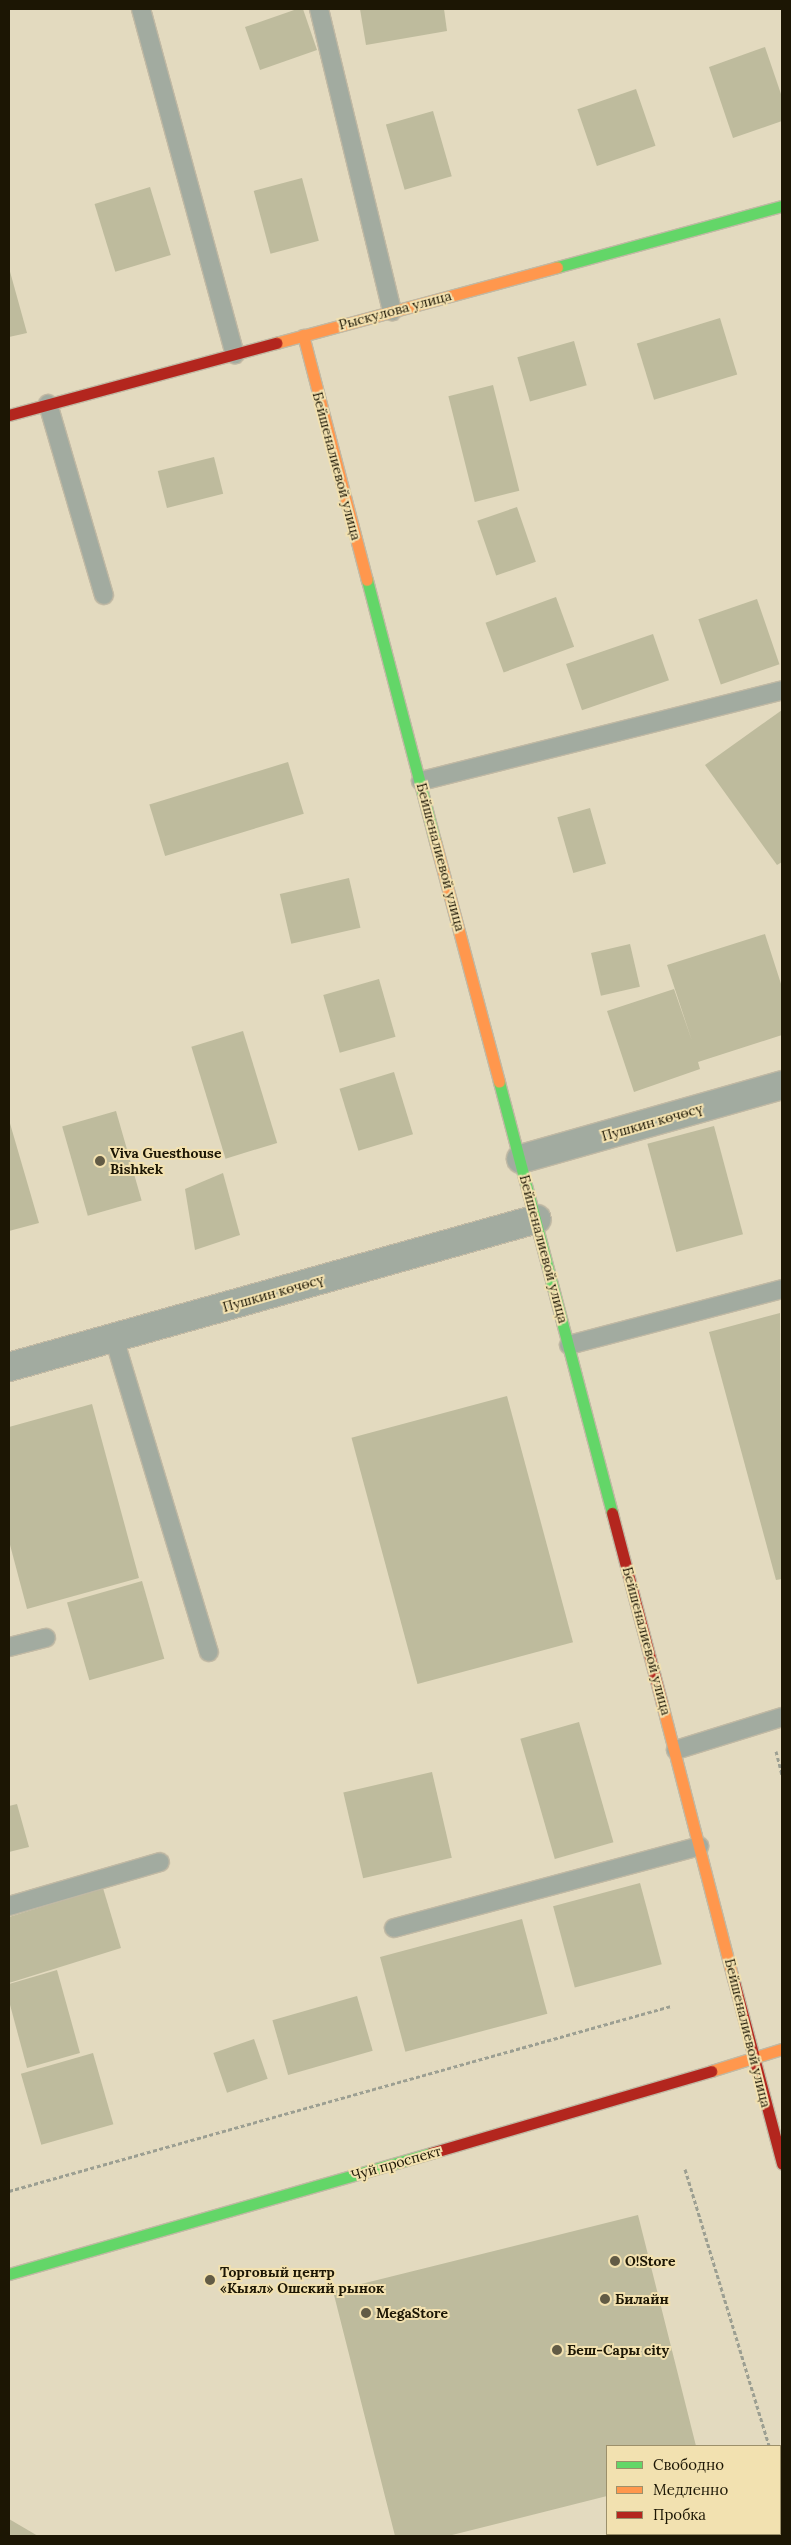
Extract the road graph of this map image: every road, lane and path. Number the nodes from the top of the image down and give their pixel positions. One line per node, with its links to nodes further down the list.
1 (141, 9): 6 (lane)
2 (319, 9): 4 (lane)
3 (782, 206): 4 (street, Рыскулова улица)
4 (392, 311): 5 (street, Рыскулова улица)
5 (303, 335): 6 (street, Рыскулова улица); 11 (street, Бейшеналиевой улица)
6 (234, 354): 7 (street, Рыскулова улица)
7 (48, 404): 8 (street, Рыскулова улица); 9 (lane)
8 (9, 415)
9 (104, 595)
10 (782, 690): 11 (lane)
11 (421, 781): 13 (street, Бейшеналиевой улица)
12 (782, 1085): 13 (street, Пушкин көчөсү)
13 (521, 1159): 14 (street, Бейшеналиевой улица)
14 (537, 1219): 16 (street, Пушкин көчөсү); 17 (street, Бейшеналиевой улица)
15 (782, 1289): 17 (lane)
16 (114, 1338): 18 (street, Пушкин көчөсү); 21 (lane)
17 (569, 1345): 23 (street, Бейшеналиевой улица)
18 (9, 1367)
19 (46, 1638): 20 (lane)
20 (9, 1647)
21 (209, 1652)
22 (782, 1717): 23 (lane)
23 (676, 1750): 24 (street, Бейшеналиевой улица)
24 (700, 1846): 27 (lane); 30 (street, Бейшеналиевой улица)
25 (160, 1862): 26 (lane)
26 (9, 1906)
27 (394, 1928)
28 (671, 2006): 33 (path)
29 (782, 2049): 30 (street, Чуй проспект)
30 (755, 2058): 31 (street, Бейшеналиевой улица); 34 (street, Чуй проспект)
31 (782, 2164)
32 (684, 2169): 35 (path)
33 (9, 2191)
34 (9, 2274)
35 (769, 2445)

